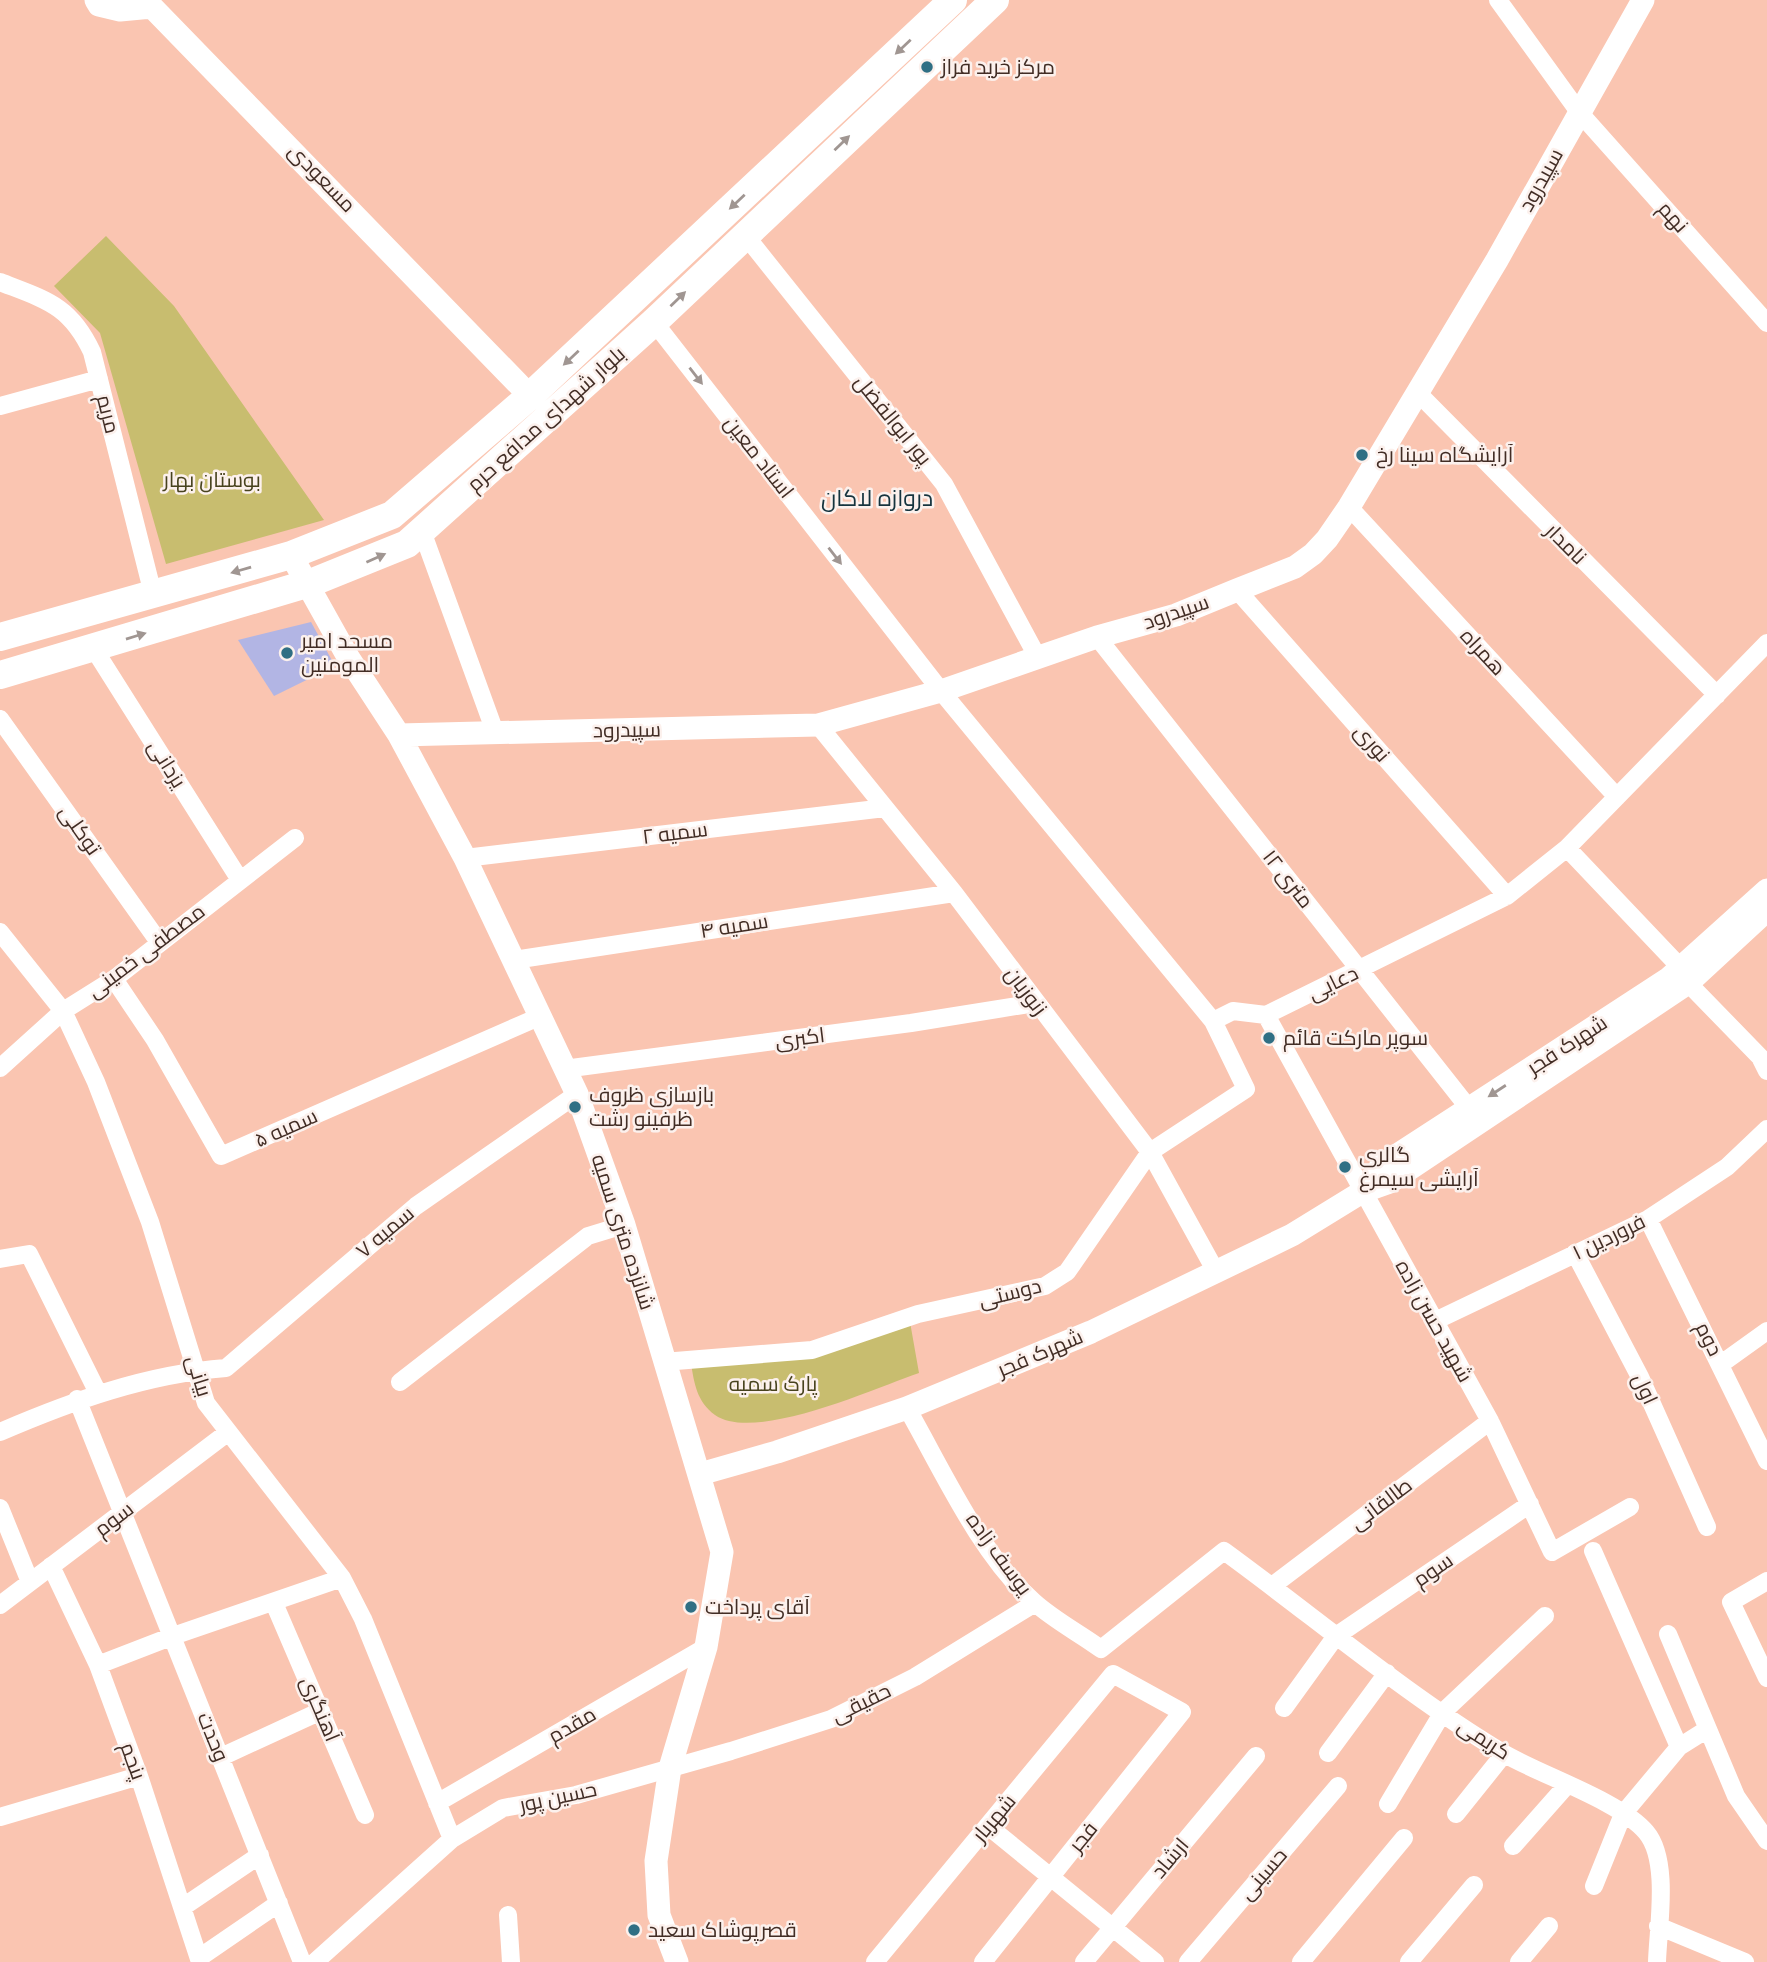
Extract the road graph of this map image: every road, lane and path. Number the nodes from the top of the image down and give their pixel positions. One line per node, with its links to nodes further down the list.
1 (96, 0): 6 (street, مسعودی)
2 (953, 0): 14 (main road, بلوار شهدای مدافع حرم, one-way to 14)
3 (995, 0): 8 (main road, بلوار شهدای مدافع حرم, one-way to 3)
4 (1498, 0): 7 (street, نهم)
5 (1643, 0): 7 (street, سپیدرود)
6 (158, 3): 14 (street, مسعودی)
7 (1579, 112): 11 (street, نهم); 13 (street, سپیدرود)
8 (745, 235): 10 (main road, بلوار شهدای مدافع حرم, one-way to 8); 26 (street, پور ابوالفضل)
9 (0, 282): 12 (street, مریم)
10 (654, 322): 17 (main road, بلوار شهدای مدافع حرم); 28 (street, استاد معین, one-way to 28)
11 (1767, 323)
12 (99, 379): 15 (street); 20 (street, مریم)
13 (1417, 392): 16 (street, سپیدرود); 29 (street, نامدار)
14 (530, 396): 18 (main road, بلوار شهدای مدافع حرم)
15 (0, 406)
16 (1349, 507): 19 (street, سپیدرود); 34 (street, همراه)
17 (422, 531): 21 (main road, بلوار شهدای مدافع حرم, one-way to 17); 32 (street)
18 (291, 555): 20 (main road, بلوار شهدای مدافع حرم, one-way to 20); 21 (street, شانزده متری سمیه)
19 (1237, 590): 23 (street, سپیدرود); 42 (street, نوری)
20 (153, 594): 22 (main road, بلوار شهدای مدافع حرم)
21 (312, 597): 25 (main road, بلوار شهدای مدافع حرم, one-way to 21); 33 (street, شانزده متری سمیه)
22 (0, 637)
23 (1097, 637): 26 (street, سپیدرود); 47 (street, ۱۲ متری)
24 (1767, 643): 29 (street, دعایی)
25 (94, 649): 27 (main road, بلوار شهدای مدافع حرم); 39 (street, یزدانی)
26 (1038, 657): 28 (street, سپیدرود)
27 (0, 675)
28 (941, 691): 31 (street, سپیدرود); 54 (street)
29 (1717, 695): 34 (street, دعایی)
30 (0, 719): 45 (street, توکلی)
31 (818, 725): 32 (street, سپیدرود); 35 (street, زنوزیان)
32 (495, 732): 33 (street, سپیدرود)
33 (399, 736): 38 (street, شانزده متری سمیه)
34 (1617, 797): 37 (street, دعایی)
35 (886, 808): 38 (street, سمیه ۲); 41 (street, زنوزیان)
36 (295, 838): 39 (street, مصطفی خمینی)
37 (1567, 848): 42 (street, دعایی); 48 (street)
38 (465, 858): 46 (street, شانزده متری سمیه)
39 (240, 880): 45 (street, مصطفی خمینی)
40 (1767, 890): 48 (street, شهرک فجر)
41 (954, 893): 46 (street, سمیه ۴); 50 (street, زنوزیان)
42 (1507, 896): 47 (street, دعایی)
43 (1767, 910): 48 (street, شهرک فجر)
44 (0, 932): 51 (street, بیانی)
45 (159, 942): 49 (street, مصطفی خمینی)
46 (514, 960): 53 (street, شانزده متری سمیه)
47 (1360, 970): 52 (street, دعایی); 59 (street, ۱۲ متری)
48 (1684, 976): 57 (street); 59 (street, شهرک فجر)
49 (114, 979): 51 (street, مصطفی خمینی); 53 (street, سمیه ۵)
50 (1035, 1003): 56 (street, اکبری); 61 (street, زنوزیان)
51 (63, 1011): 55 (street, مصطفی خمینی); 72 (street, بیانی)
52 (1266, 1015): 54 (street); 62 (street, شهید حسن زاده)
53 (541, 1016): 56 (street, شانزده متری سمیه)
54 (1213, 1021): 61 (street, دوستی)
55 (0, 1068)
56 (564, 1069): 58 (street, شانزده متری سمیه)
57 (1767, 1071)
58 (577, 1094): 64 (street, شانزده متری سمیه); 72 (street, سمیه ۷)
59 (1474, 1115): 62 (street, شهرک فجر)
60 (1767, 1129): 63 (street, فروردین ۱)
61 (1150, 1152): 67 (street, زنوزیان); 70 (street, دوستی)
62 (1362, 1192): 67 (street, شهرک فجر); 68 (street, شهید حسن زاده)
63 (1648, 1219): 65 (street, فروردین ۱); 71 (street, دوم)
64 (624, 1225): 70 (street, شانزده متری سمیه); 73 (street)
65 (1575, 1253): 68 (street, فروردین ۱); 86 (street, اول)
66 (0, 1259): 74 (street)
67 (1215, 1270): 76 (street, شهرک فجر)
68 (1436, 1321): 77 (street, شهید حسن زاده)
69 (1767, 1331): 71 (street)
70 (663, 1362): 81 (street, شانزده متری سمیه)
71 (1721, 1364): 80 (street, دوم)
72 (197, 1370): 74 (street, سمیه ۷); 79 (street, بیانی)
73 (400, 1382)
74 (97, 1393): 75 (street, سمیه ۷)
75 (77, 1399): 78 (street, سمیه ۷); 85 (street, وحدت)
76 (907, 1408): 81 (street, شهرک فجر); 95 (street, یوسف زاده)
77 (1490, 1421): 82 (street, شهید حسن زاده); 93 (street, طالقانی)
78 (0, 1432)
79 (227, 1433): 85 (street, سوم); 90 (street, بیانی)
80 (1767, 1461)
81 (700, 1474): 101 (street, شانزده متری سمیه)
82 (1530, 1504): 83 (street, شهید حسن زاده); 100 (street, سوم)
83 (1630, 1507)
84 (0, 1508): 92 (street)
85 (124, 1511): 89 (street, سوم); 99 (street, وحدت)
86 (1707, 1527)
87 (1224, 1550): 93 (street, کریمی); 95 (street, یوسف زاده)
88 (1593, 1551): 110 (street)
89 (51, 1566): 92 (street, سوم); 102 (street, پنجم)
90 (342, 1578): 94 (street); 119 (street, بیانی)
91 (1767, 1581): 105 (street)
92 (30, 1582): 96 (street, سوم)
93 (1272, 1586): 100 (street, کریمی)
94 (274, 1603): 99 (street); 107 (street, آهنگری)
95 (1035, 1603): 115 (street, حقیقی)
96 (0, 1605)
97 (1545, 1616): 108 (street)
98 (1668, 1634): 109 (street)
99 (173, 1636): 102 (street); 113 (street, وحدت)
100 (1336, 1636): 103 (street, کریمی); 106 (street, سوم)
101 (706, 1647): 115 (street, شانزده متری سمیه); 119 (street, مقدم)
102 (98, 1665): 116 (street, پنجم)
103 (1387, 1673): 108 (street, کریمی); 111 (street)
104 (1113, 1674): 125 (street, شهریار); 131 (street, فجر)
105 (1767, 1678)
106 (1284, 1708)
107 (321, 1711): 113 (street); 123 (street, آهنگری)
108 (1443, 1712): 112 (street, کریمی); 120 (street)
109 (1706, 1730): 110 (street); 128 (street)
110 (1679, 1747): 122 (street)
111 (1328, 1753)
112 (1504, 1754): 117 (street, کریمی); 121 (street)
113 (221, 1756): 130 (street, وحدت)
114 (1256, 1756): 137 (street, ارشاد)
115 (670, 1768): 127 (street, حسین پور); 144 (street, شانزده متری سمیه)
116 (139, 1776): 124 (street); 135 (street, پنجم)
117 (1567, 1785): 122 (street, کریمی); 129 (street)
118 (1338, 1786): 149 (street, حسینی)
119 (437, 1803): 127 (street, بیانی)
120 (1388, 1804)
121 (1456, 1814)
122 (1623, 1814): 133 (street); 139 (street, کریمی)
123 (365, 1815)
124 (0, 1817)
125 (988, 1826): 131 (street); 145 (street, شهریار)
126 (1404, 1838): 150 (street)
127 (452, 1839): 140 (street, حسین پور)
128 (1767, 1841)
129 (1513, 1846)
130 (260, 1855): 134 (street, وحدت); 135 (street)
131 (1050, 1879): 137 (street); 146 (street, فجر)
132 (1474, 1885): 151 (street)
133 (1594, 1886)
134 (279, 1903): 141 (street); 142 (street, وحدت)
135 (183, 1908): 141 (street, پنجم)
136 (508, 1915): 143 (street)
137 (1112, 1926): 147 (street, ارشاد); 148 (street)
138 (1549, 1926): 152 (street)
139 (1658, 1926): 153 (street, کریمی); 154 (street)
140 (326, 1958)
141 (200, 1960)
142 (302, 1962)
143 (511, 1962)
144 (677, 1962)
145 (875, 1962)
146 (983, 1962)
147 (1084, 1962)
148 (1154, 1962)
149 (1188, 1962)
150 (1301, 1962)
151 (1409, 1962)
152 (1519, 1962)
153 (1657, 1962)
154 (1745, 1962)

